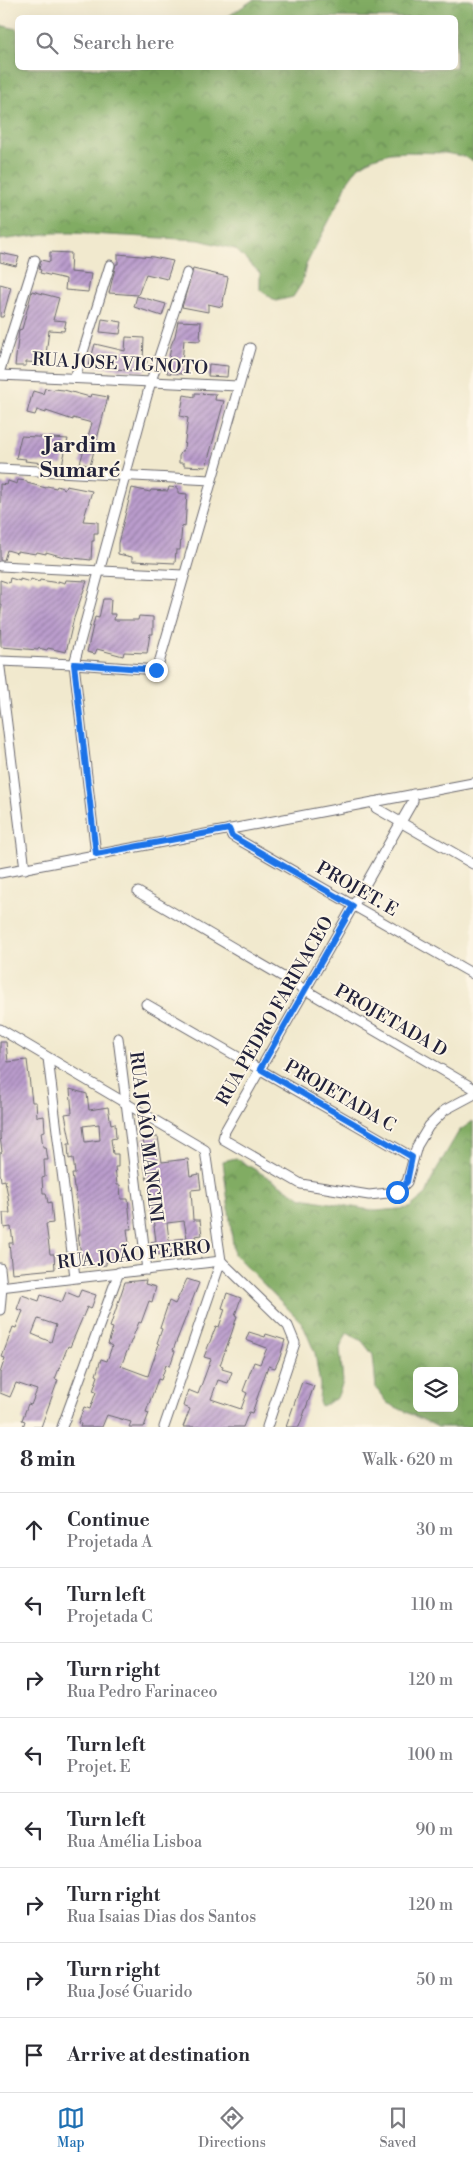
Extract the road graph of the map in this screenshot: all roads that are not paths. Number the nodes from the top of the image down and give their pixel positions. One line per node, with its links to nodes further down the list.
1 (35, 260): 5 (street)
2 (110, 264): 7 (street)
3 (187, 272): 8 (street)
4 (250, 348): 9 (street)
5 (0, 370)
6 (0, 375): 7 (street, RUA JOSE VIGNOTO)
7 (75, 378): 8 (street, RUA JOSE VIGNOTO)
8 (151, 381): 9 (street, RUA JOSE VIGNOTO); 11 (street)
9 (238, 386): 12 (street)
10 (0, 469): 11 (street)
11 (124, 476): 12 (street); 14 (street)
12 (211, 480): 15 (street)
13 (0, 566): 14 (street)
14 (100, 569): 15 (street); 17 (street)
15 (183, 575): 17 (street)
16 (0, 661): 17 (street)
17 (74, 664): 24 (street)
18 (0, 668): 26 (street)
19 (473, 783): 20 (street)
20 (413, 794): 21 (street); 22 (street, RUA PEDRO FARINACEO)
21 (373, 802): 22 (street); 23 (street)
22 (401, 822): 25 (street); 29 (street, RUA PEDRO FARINACEO)
23 (229, 829): 24 (street); 29 (street, PROJET. E)
24 (96, 854): 26 (street)
25 (473, 864)
26 (24, 869): 27 (street)
27 (0, 873)
28 (138, 892): 31 (street, PROJETADA D)
29 (353, 906): 30 (street, PROJET. E); 31 (street, RUA PEDRO FARINACEO)
30 (473, 974)
31 (305, 990): 36 (street, RUA PEDRO FARINACEO); 37 (street, PROJETADA D)
32 (146, 1004): 36 (street, PROJETADA C)
33 (0, 1029): 35 (street)
34 (118, 1038): 39 (street, RUA JOÃO MANCINI)
35 (48, 1058): 39 (street); 45 (street)
36 (260, 1069): 40 (street, PROJETADA C); 40 (street, RUA PEDRO FARINACEO)
37 (473, 1088)
38 (473, 1095): 40 (street)
39 (126, 1104): 41 (street); 43 (street, RUA JOÃO MANCINI)
40 (412, 1157)
41 (221, 1261): 43 (street, RUA JOÃO FERRO); 49 (street); 50 (street, RUA JOÃO FERRO)
42 (0, 1268): 46 (street)
43 (146, 1270): 44 (street, RUA JOÃO FERRO)
44 (119, 1272): 45 (street, RUA JOÃO FERRO); 48 (street)
45 (75, 1277): 46 (street, RUA JOÃO FERRO)
46 (1, 1287): 47 (street)
47 (0, 1310)
48 (62, 1427)
49 (164, 1427)
50 (267, 1427)

